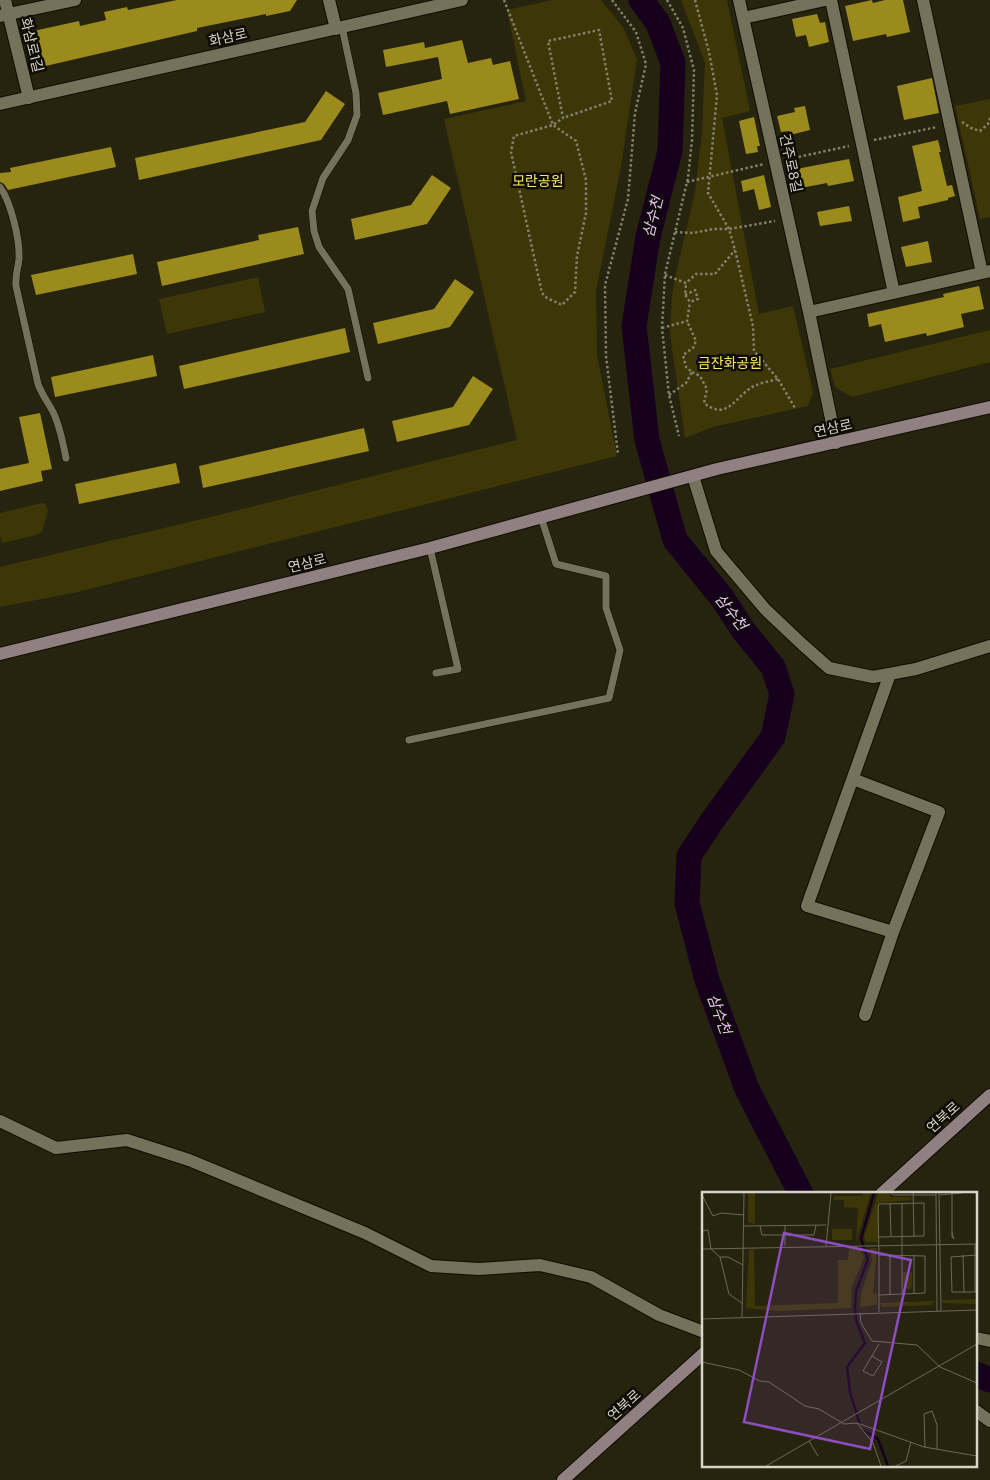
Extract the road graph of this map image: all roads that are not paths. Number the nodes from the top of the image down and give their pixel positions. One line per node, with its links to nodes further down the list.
1 (5, 0): 9 (street, 화삼로1길)
2 (74, 0): 9 (street)
3 (329, 0): 11 (street)
4 (462, 0): 11 (street, 화삼로)
5 (739, 0): 10 (street, 건주로8길)
6 (825, 0): 10 (street)
7 (831, 0): 16 (street)
8 (923, 0): 15 (street)
9 (4, 15): 12 (street, 화삼로1길)
10 (743, 18): 17 (street, 건주로8길)
11 (339, 28): 12 (street, 화삼로); 18 (lane)
12 (29, 98): 13 (street, 화삼로)
13 (0, 104)
14 (0, 187): 21 (lane)
15 (986, 272): 16 (street)
16 (894, 293): 17 (street)
17 (809, 312): 20 (street, 건주로8길)
18 (368, 378)
19 (990, 407): 20 (main road, 연삼로)
20 (836, 443): 22 (main road, 연삼로)
21 (66, 458)
22 (688, 477): 23 (main road, 연삼로); 28 (street)
23 (541, 517): 24 (main road, 연삼로); 29 (lane)
24 (430, 548): 26 (main road, 연삼로); 27 (lane)
25 (990, 646): 28 (street)
26 (0, 654)
27 (436, 673)
28 (890, 674): 30 (street)
29 (409, 740)
30 (853, 779): 31 (street); 31 (street)
31 (893, 932): 32 (street)
32 (865, 1016)
33 (990, 1095): 35 (main road, 연북로)
34 (0, 1121): 36 (street)
35 (883, 1192)
36 (702, 1331)
37 (702, 1355): 40 (main road, 연북로)
38 (978, 1412): 39 (street)
39 (990, 1421)
40 (563, 1480)

